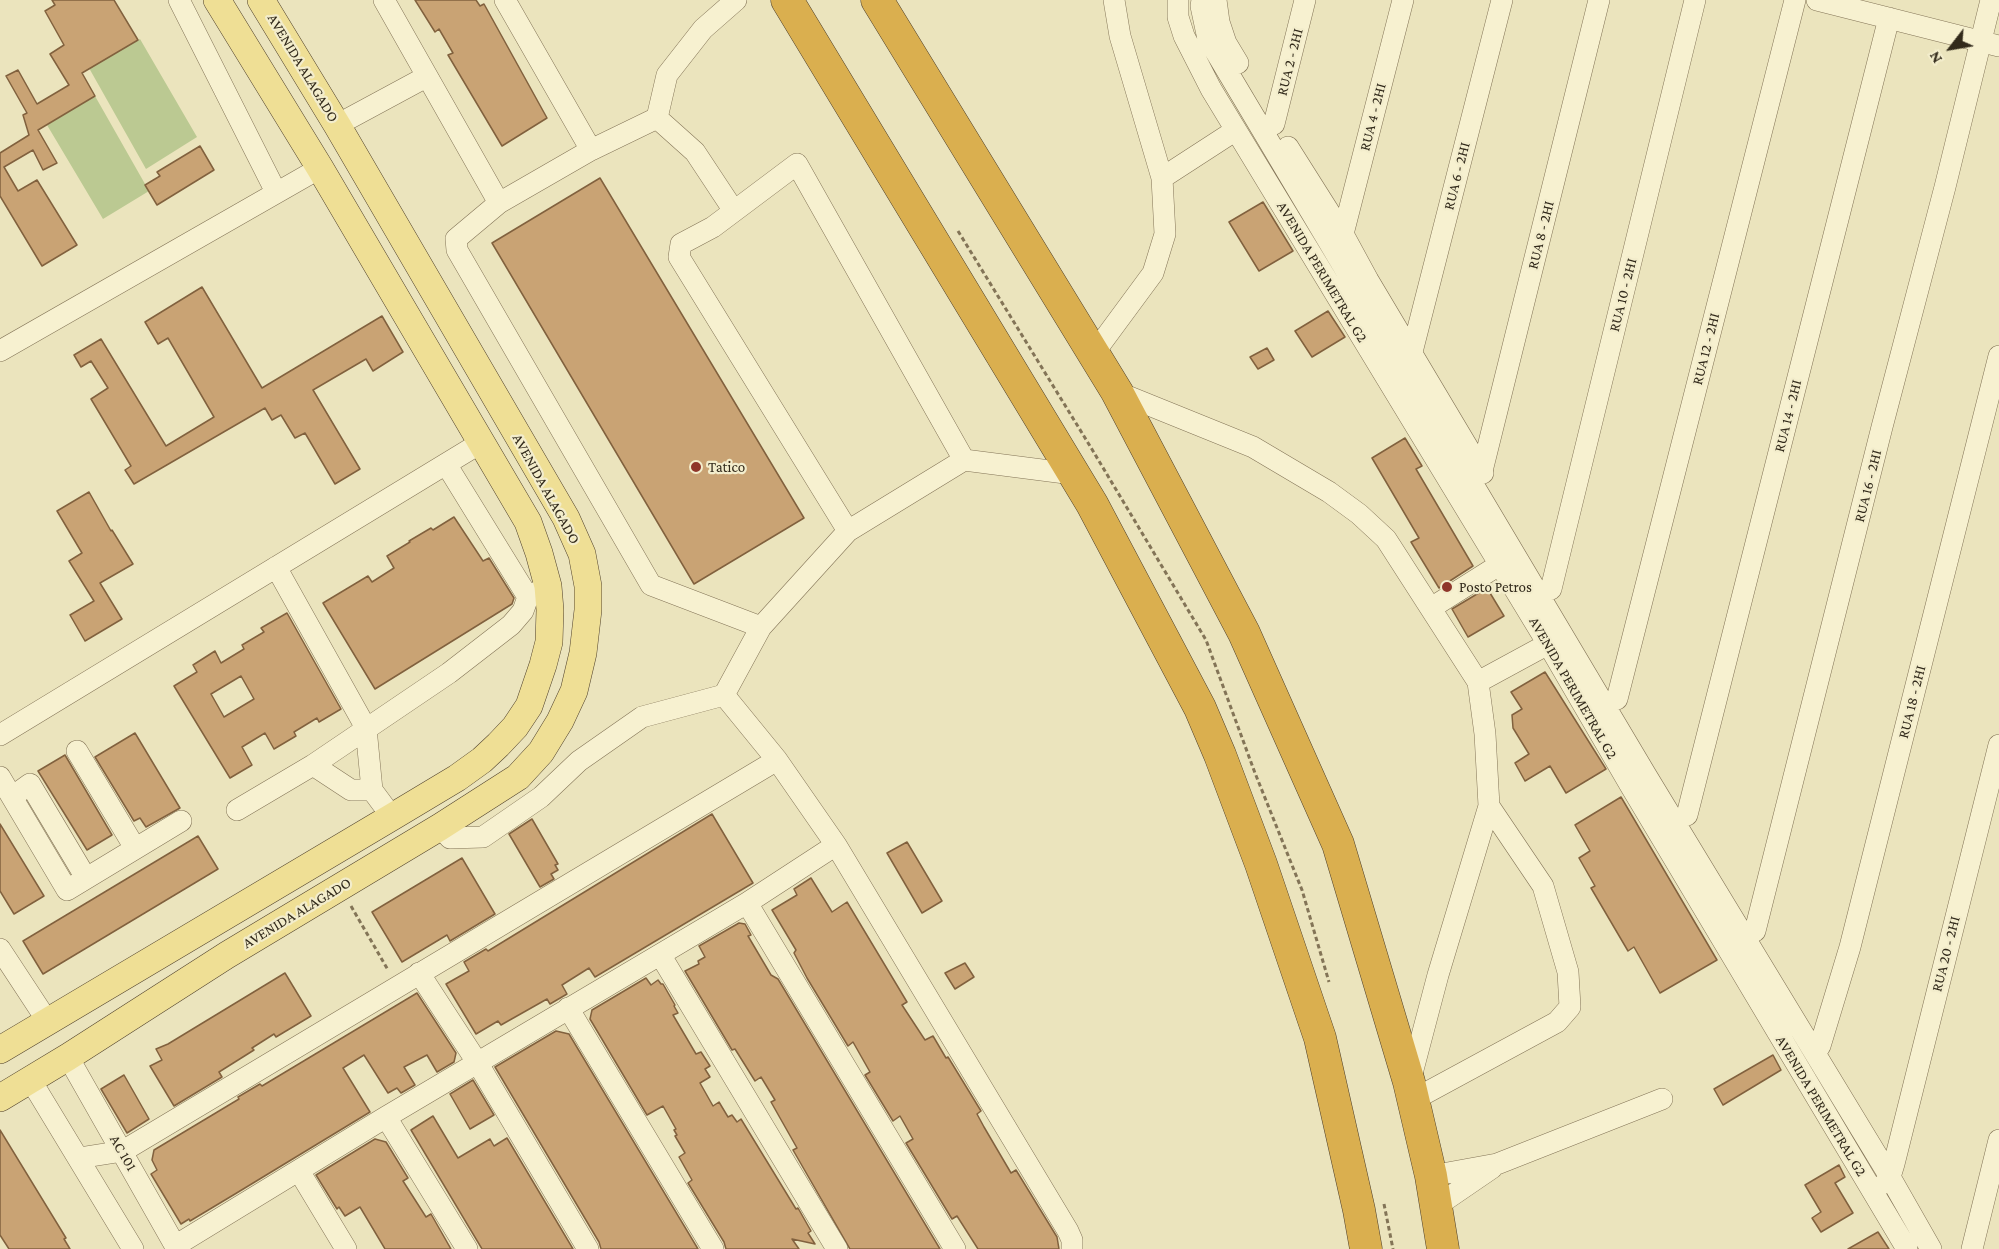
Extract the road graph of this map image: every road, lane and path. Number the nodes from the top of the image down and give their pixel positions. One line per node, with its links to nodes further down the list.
1 (179, 0): 31 (street)
2 (217, 0): 29 (main road)
3 (261, 0): 26 (main road, AVENIDA ALAGADO)
4 (384, 0): 23 (street)
5 (505, 0): 28 (street)
6 (736, 0): 24 (street)
7 (787, 0): 47 (highway)
8 (877, 0): 40 (highway)
9 (1114, 0): 30 (street)
10 (1178, 0): 27 (street, AVENIDA PERIMETRAL G2)
11 (1202, 0): 35 (street)
12 (1216, 0): 25 (street, AVENIDA PERIMETRAL G2)
13 (1305, 0): 25 (street, RUA 2 - 2HI)
14 (1403, 0): 34 (street, RUA 4 - 2HI)
15 (1502, 0): 39 (street, RUA 6 - 2HI)
16 (1599, 0): 46 (street, RUA 8 - 2HI)
17 (1695, 0): 51 (street, RUA 10 - 2HI)
18 (1796, 0): 58 (street, RUA 12 - 2HI)
19 (1816, 0): 21 (street)
20 (1991, 0): 22 (street, RUA 16 - 2HI)
21 (1889, 18): 22 (street); 71 (street, RUA 14 - 2HI)
22 (1989, 43): 80 (street, RUA 16 - 2HI)
23 (426, 77): 26 (street); 32 (street)
24 (657, 118): 28 (street); 33 (street)
25 (1274, 124): 34 (street, AVENIDA PERIMETRAL G2)
26 (337, 125): 74 (main road, AVENIDA ALAGADO)
27 (1236, 130): 30 (street); 36 (street, AVENIDA PERIMETRAL G2)
28 (591, 150): 32 (street)
29 (320, 168): 31 (street); 43 (main road)
30 (1162, 178): 40 (street)
31 (276, 192): 38 (street)
32 (499, 203): 54 (street)
33 (734, 211): 44 (street); 48 (street)
34 (1343, 234): 35 (street, AVENIDA PERIMETRAL G2)
35 (1362, 284): 36 (street); 37 (street, AVENIDA PERIMETRAL G2)
36 (1338, 298): 37 (street, AVENIDA PERIMETRAL G2)
37 (1379, 329): 39 (street, AVENIDA PERIMETRAL G2); 49 (street, AVENIDA PERIMETRAL G2); 61 (street)
38 (0, 351)
39 (1412, 352): 46 (street, AVENIDA PERIMETRAL G2)
40 (1094, 353): 42 (highway)
41 (1999, 356): 88 (street, RUA 18 - 2HI)
42 (1118, 392): 53 (street); 92 (highway)
43 (482, 442): 45 (street); 52 (main road)
44 (964, 460): 47 (street); 48 (street)
45 (446, 464): 50 (street); 52 (street)
46 (1482, 471): 51 (street, AVENIDA PERIMETRAL G2)
47 (1073, 474): 115 (highway)
48 (848, 531): 54 (street)
49 (1499, 565): 53 (street); 55 (street, AVENIDA PERIMETRAL G2)
50 (276, 567): 59 (street); 60 (street)
51 (1551, 589): 58 (street, AVENIDA PERIMETRAL G2)
52 (538, 592): 59 (street); 72 (main road)
53 (1431, 608): 56 (street)
54 (761, 627): 57 (street)
55 (1548, 644): 56 (street); 61 (street, AVENIDA PERIMETRAL G2)
56 (1478, 682): 69 (street)
57 (724, 695): 64 (street); 74 (street)
58 (1617, 699): 61 (street, AVENIDA PERIMETRAL G2)
59 (366, 728): 65 (street); 68 (street)
60 (0, 735)
61 (1621, 735): 66 (street, AVENIDA PERIMETRAL G2); 66 (street, AVENIDA PERIMETRAL G2)
62 (1999, 745): 101 (street, RUA 20 - 2HI)
63 (77, 751): 76 (street)
64 (777, 760): 75 (street); 83 (street)
65 (313, 765): 68 (street); 70 (street)
66 (1644, 776): 71 (street, AVENIDA PERIMETRAL G2); 101 (street); 103 (street, AVENIDA PERIMETRAL G2)
67 (0, 777): 76 (street)
68 (372, 790): 72 (street)
69 (1489, 806): 92 (street); 92 (street)
70 (237, 810)
71 (1687, 815): 80 (street, AVENIDA PERIMETRAL G2)
72 (389, 819): 74 (main road); 77 (main road); 86 (main road)
73 (181, 821): 76 (street)
74 (440, 827): 77 (main road, AVENIDA ALAGADO)
75 (836, 845): 79 (street); 114 (street)
76 (135, 848)
77 (378, 864): 78 (main road, AVENIDA ALAGADO)
78 (341, 888): 84 (path); 89 (main road, AVENIDA ALAGADO)
79 (747, 903): 82 (street); 113 (street)
80 (1755, 931): 88 (street, AVENIDA PERIMETRAL G2)
81 (0, 949): 86 (street)
82 (661, 956): 85 (street); 112 (street)
83 (419, 973): 84 (street); 90 (street)
84 (398, 987): 97 (street)
85 (568, 1008): 90 (street); 111 (street)
86 (48, 1022): 87 (main road)
87 (3, 1041)
88 (1820, 1046): 101 (street, AVENIDA PERIMETRAL G2)
89 (68, 1057): 91 (main road, AVENIDA ALAGADO); 97 (street, AC 101)
90 (477, 1062): 95 (street); 110 (street)
91 (30, 1079): 93 (main road, AVENIDA ALAGADO); 98 (street)
92 (1411, 1091): 102 (highway)
93 (0, 1098)
94 (1662, 1099): 99 (street)
95 (386, 1117): 100 (street); 109 (street)
96 (1999, 1140): 119 (street)
97 (123, 1151): 98 (street); 106 (street, AC 101)
98 (79, 1158): 107 (street)
99 (1497, 1164): 102 (street); 104 (street)
100 (299, 1171): 106 (street); 108 (street)
101 (1892, 1171): 103 (street); 105 (street, AVENIDA PERIMETRAL G2)
102 (1431, 1176): 104 (highway)
103 (1868, 1184): 105 (street, AVENIDA PERIMETRAL G2)
104 (1435, 1207): 116 (highway)
105 (1912, 1232): 117 (street); 118 (street, AVENIDA PERIMETRAL G2)
106 (176, 1247)
107 (133, 1249)
108 (346, 1249)
109 (466, 1249)
110 (588, 1249)
111 (712, 1249)
112 (837, 1249)
113 (955, 1249)
114 (1072, 1249)
115 (1366, 1249)
116 (1443, 1249)
117 (1931, 1249)
118 (1945, 1249)
119 (1972, 1249)

